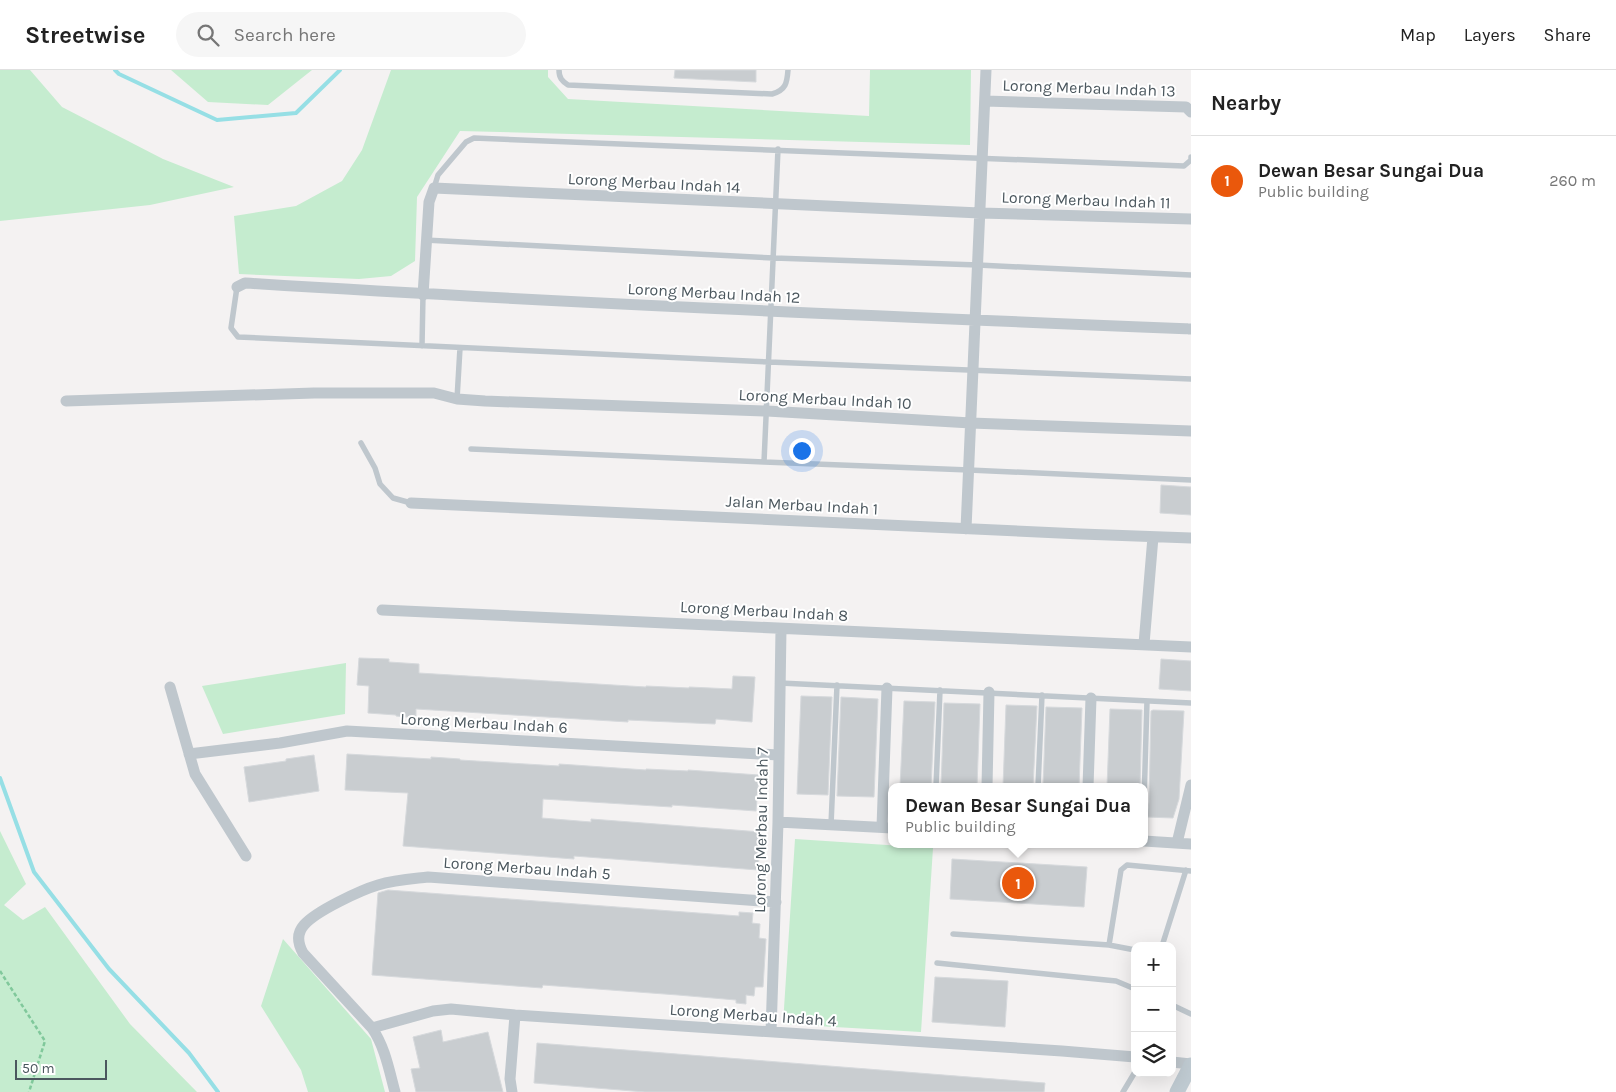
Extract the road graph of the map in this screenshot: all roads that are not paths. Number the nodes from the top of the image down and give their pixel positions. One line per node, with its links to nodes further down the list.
1 (560, 70): 2 (lane)
2 (788, 70)
3 (986, 70): 4 (street)
4 (985, 100): 5 (street, Lorong Merbau Indah 13); 8 (street)
5 (1191, 112)
6 (778, 149): 8 (lane); 9 (lane); 10 (lane)
7 (1191, 157): 8 (lane)
8 (982, 160): 11 (street)
9 (434, 188): 10 (street, Lorong Merbau Indah 14); 13 (street)
10 (776, 205): 11 (street, Lorong Merbau Indah 14); 14 (lane)
11 (980, 213): 12 (street, Lorong Merbau Indah 11); 15 (street)
12 (1191, 219)
13 (425, 240): 14 (lane); 18 (street)
14 (774, 258): 15 (lane); 19 (lane)
15 (978, 265): 16 (lane); 20 (street)
16 (1191, 274)
17 (237, 287): 18 (street, Lorong Merbau Indah 12); 22 (lane)
18 (423, 295): 19 (street, Lorong Merbau Indah 12); 22 (lane)
19 (771, 312): 20 (street, Lorong Merbau Indah 12); 24 (lane)
20 (975, 320): 21 (street, Lorong Merbau Indah 12); 25 (street)
21 (1191, 329)
22 (422, 346): 23 (lane)
23 (460, 348): 24 (lane); 27 (lane)
24 (769, 362): 25 (lane); 29 (lane)
25 (973, 370): 26 (lane); 30 (street)
26 (1191, 379)
27 (457, 399): 28 (street, Lorong Merbau Indah 10); 29 (street, Lorong Merbau Indah 10)
28 (66, 400)
29 (767, 411): 30 (street, Lorong Merbau Indah 10); 34 (lane)
30 (971, 423): 31 (street, Lorong Merbau Indah 10); 35 (street)
31 (1191, 431)
32 (361, 443): 37 (lane)
33 (471, 449): 34 (lane)
34 (764, 462): 35 (lane)
35 (969, 470): 36 (lane); 38 (street)
36 (1191, 480)
37 (411, 503): 38 (street, Jalan Merbau Indah 1)
38 (966, 528): 39 (street, Jalan Merbau Indah 1)
39 (1153, 537): 40 (street, Jalan Merbau Indah 1); 43 (street)
40 (1191, 538)
41 (382, 610): 42 (street, Lorong Merbau Indah 8)
42 (781, 628): 43 (street, Lorong Merbau Indah 8); 45 (street, Lorong Merbau Indah 7)
43 (1144, 644): 44 (street, Lorong Merbau Indah 8)
44 (1191, 647)
45 (780, 683): 46 (lane); 56 (street, Lorong Merbau Indah 7)
46 (836, 685): 48 (lane); 64 (lane)
47 (170, 687): 55 (street)
48 (887, 688): 49 (lane); 65 (street)
49 (940, 690): 50 (lane); 57 (lane)
50 (989, 692): 51 (lane); 58 (street)
51 (1042, 696): 52 (lane); 59 (lane)
52 (1091, 698): 53 (lane); 60 (street)
53 (1147, 701): 54 (lane); 61 (lane)
54 (1191, 703)
55 (189, 754): 56 (street, Lorong Merbau Indah 6); 69 (street)
56 (778, 756): 63 (street, Lorong Merbau Indah 7)
57 (936, 783)
58 (986, 783)
59 (1038, 783)
60 (1088, 783)
61 (1145, 783)
62 (1191, 785): 67 (street)
63 (778, 822): 64 (street); 71 (street, Lorong Merbau Indah 7)
64 (831, 825): 65 (street)
65 (887, 828)
66 (1148, 841): 67 (street)
67 (1177, 843): 68 (street)
68 (1191, 844)
69 (246, 856)
70 (1188, 871): 73 (lane); 74 (lane)
71 (776, 902): 81 (street, Lorong Merbau Indah 5); 82 (street, Lorong Merbau Indah 7)
72 (953, 934): 74 (lane)
73 (1163, 942)
74 (1109, 945): 75 (lane)
75 (1131, 949)
76 (937, 963): 77 (lane)
77 (1131, 987)
78 (1176, 1007): 79 (lane)
79 (1191, 1014)
80 (515, 1015): 81 (street, Lorong Merbau Indah 4); 82 (street, Lorong Merbau Indah 4); 88 (street)
81 (372, 1028): 87 (street)
82 (771, 1032): 83 (street, Lorong Merbau Indah 4)
83 (1131, 1057)
84 (1176, 1062): 85 (street)
85 (1191, 1064): 90 (main road)
86 (1132, 1077): 89 (lane)
87 (395, 1092)
88 (512, 1092)
89 (1122, 1092)
90 (1177, 1092)

